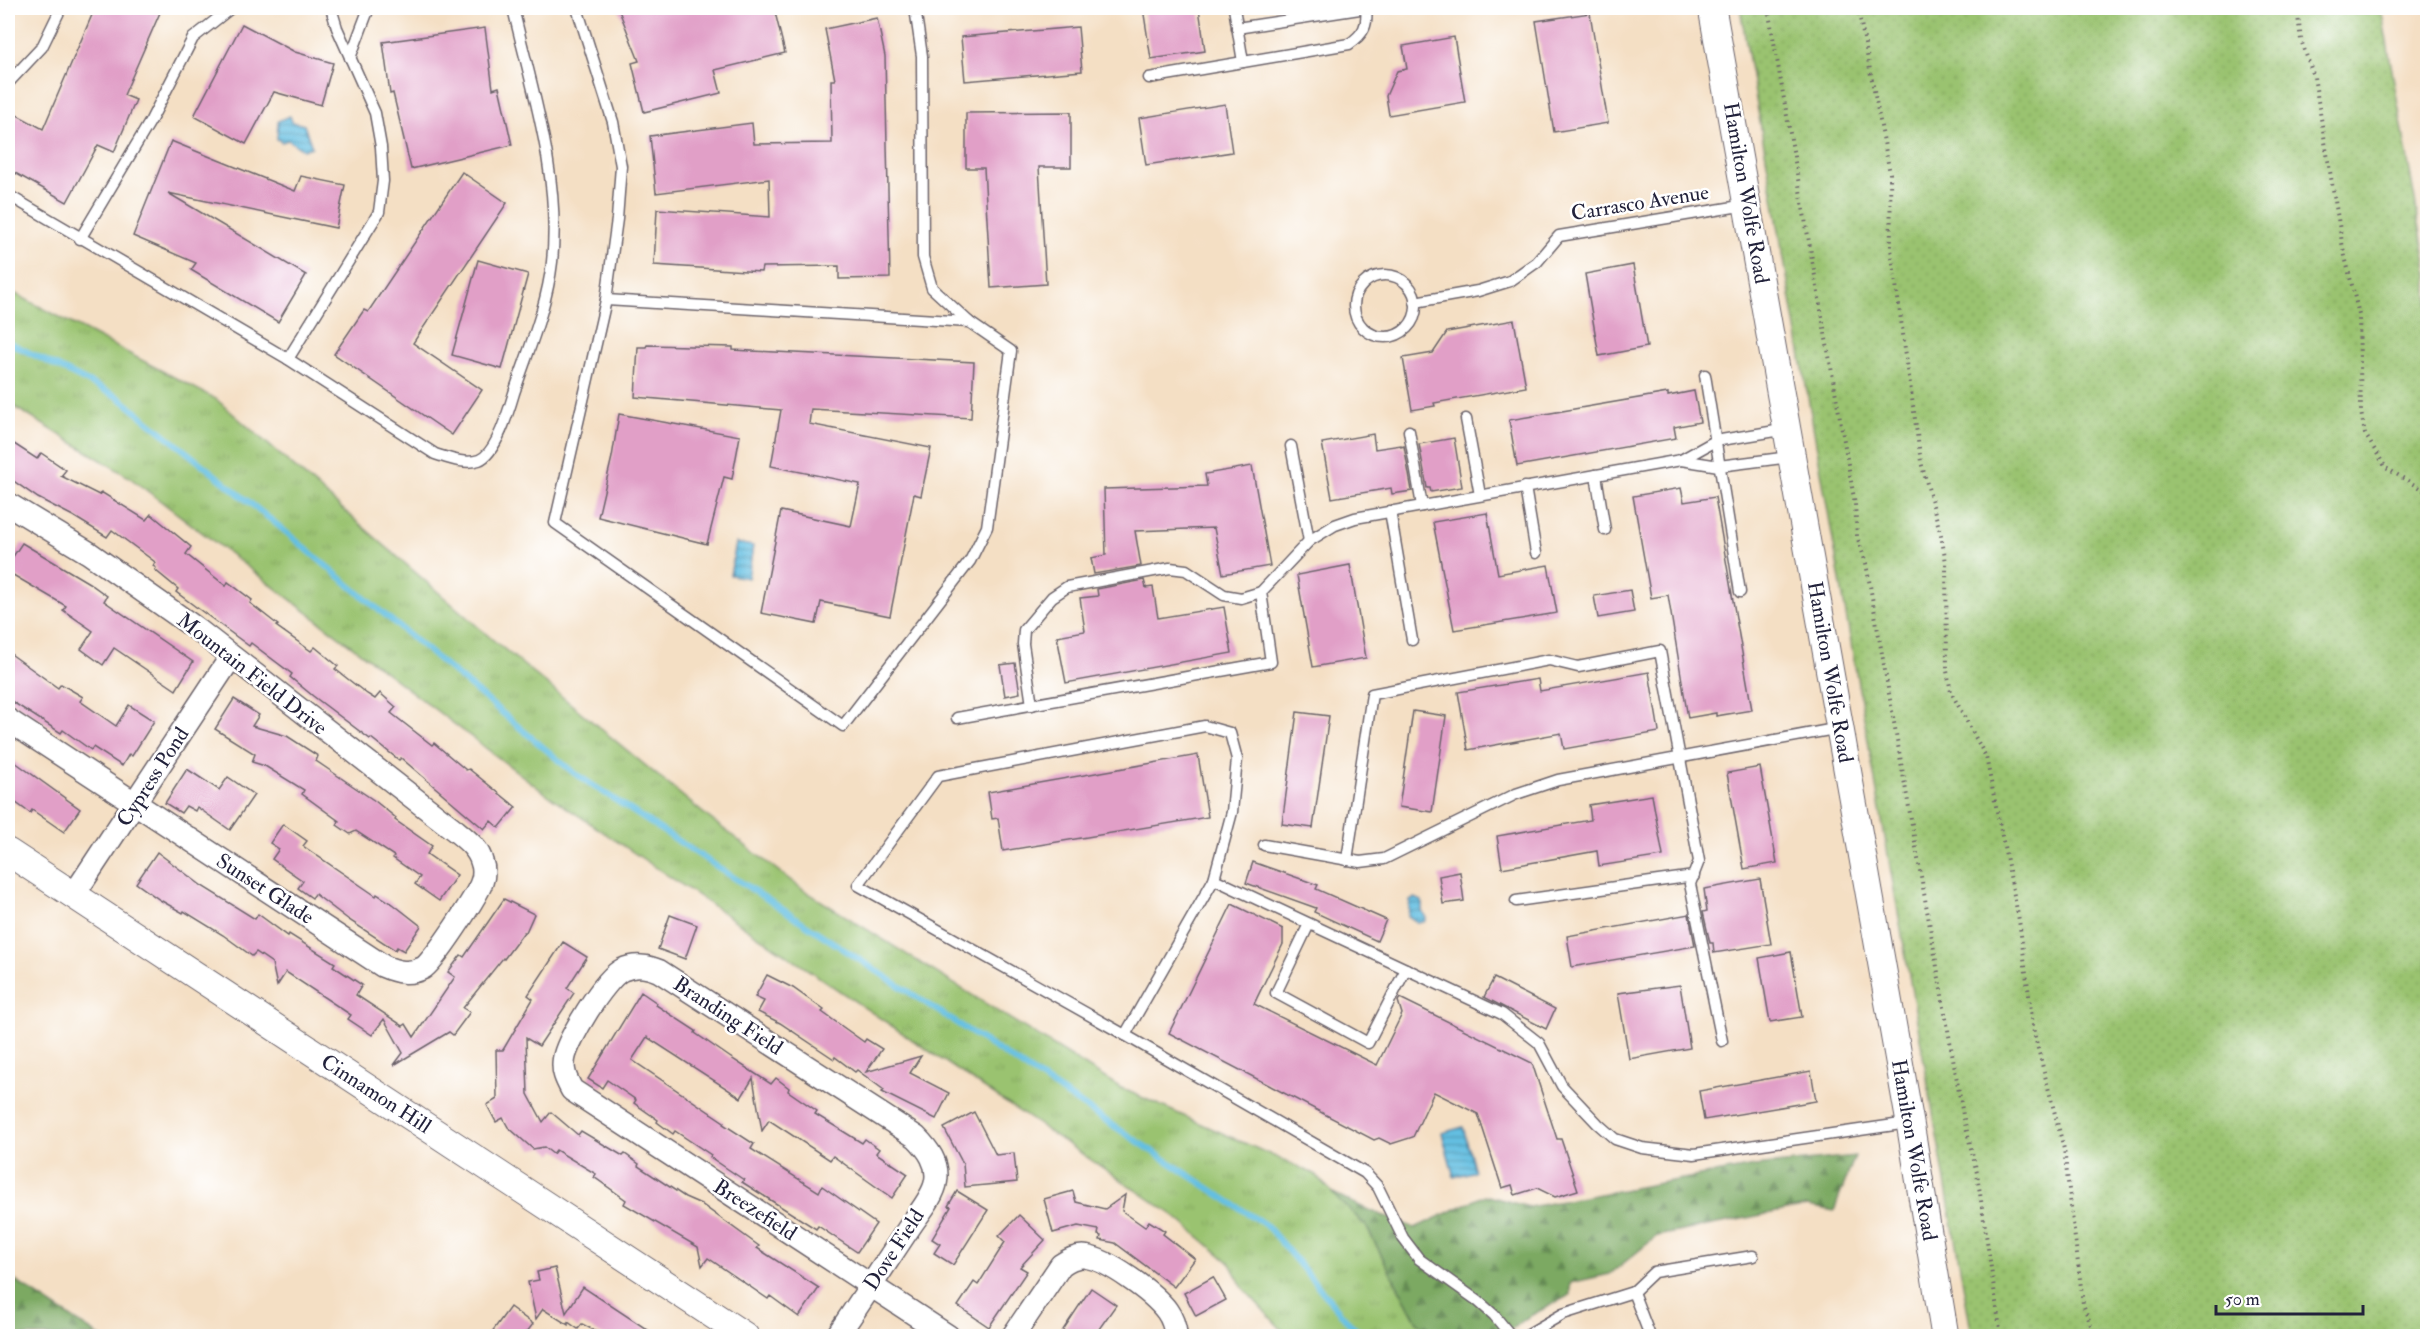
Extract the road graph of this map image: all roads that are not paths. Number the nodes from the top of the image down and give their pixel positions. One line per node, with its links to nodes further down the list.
1 (61, 8): 15 (lane)
2 (231, 8): 18 (lane)
3 (331, 8): 12 (lane)
4 (369, 8): 12 (lane)
5 (513, 8): 22 (lane)
6 (577, 8): 19 (lane)
7 (915, 8): 21 (lane)
8 (1234, 8): 11 (lane)
9 (1366, 8): 11 (lane); 13 (lane)
10 (1712, 8): 17 (street, Hamilton Wolfe Road)
11 (1237, 28): 13 (lane)
12 (350, 58): 22 (lane)
13 (1243, 62): 14 (lane)
14 (1149, 78)
15 (8, 84)
16 (8, 195): 18 (lane)
17 (1748, 205): 20 (lane, Carrasco Avenue); 25 (street, Hamilton Wolfe Road)
18 (80, 239): 22 (lane)
19 (606, 300): 21 (lane); 21 (lane)
20 (1416, 302): 20 (lane)
21 (969, 322)
22 (288, 359)
23 (1704, 375): 27 (lane)
24 (1466, 419): 34 (lane)
25 (1788, 429): 27 (lane); 29 (street, Hamilton Wolfe Road)
26 (1409, 431): 36 (lane)
27 (1715, 441): 30 (lane); 31 (lane)
28 (1291, 446): 39 (lane)
29 (1792, 457): 31 (lane); 48 (street, Hamilton Wolfe Road)
30 (1681, 460): 31 (lane); 32 (lane)
31 (1719, 466): 42 (lane)
32 (1596, 475): 33 (lane); 38 (lane)
33 (1526, 487): 34 (lane); 40 (lane)
34 (1480, 495): 36 (lane)
35 (8, 505): 44 (street, Mountain Field Drive)
36 (1422, 506): 37 (lane)
37 (1390, 511): 39 (lane); 43 (lane)
38 (1605, 530)
39 (1309, 541): 41 (lane)
40 (1536, 553)
41 (1261, 592): 45 (lane); 45 (lane)
42 (1740, 592)
43 (1412, 640)
44 (231, 657): 50 (street, Cypress Pond); 54 (street, Mountain Field Drive)
45 (1032, 705): 46 (lane)
46 (957, 718)
47 (8, 720): 50 (street, Sunset Glade)
48 (1840, 728): 49 (lane); 64 (street, Hamilton Wolfe Road)
49 (1680, 758): 53 (lane); 53 (lane); 55 (lane)
50 (136, 804): 54 (street, Sunset Glade); 57 (street, Cypress Pond)
51 (1264, 845): 53 (lane)
52 (8, 852): 57 (street, Cinnamon Hill)
53 (1347, 860)
54 (482, 861)
55 (1694, 876): 58 (lane); 62 (lane)
56 (1214, 879): 59 (lane); 61 (lane); 61 (lane)
57 (73, 896): 69 (street, Cinnamon Hill)
58 (1516, 901)
59 (1309, 924): 60 (lane); 60 (lane)
60 (1406, 969): 64 (lane)
61 (1125, 1035): 74 (lane)
62 (1722, 1041)
63 (567, 1080): 65 (street, Branding Field); 67 (street, Breezefield)
64 (1910, 1123): 77 (street, Hamilton Wolfe Road)
65 (933, 1159): 67 (street, Dove Field)
66 (1753, 1256): 68 (lane)
67 (871, 1286): 70 (street, Dove Field); 71 (street, Breezefield)
68 (1633, 1292): 75 (lane); 76 (lane)
69 (745, 1336)
70 (837, 1336)
71 (948, 1336)
72 (1013, 1336): 73 (street)
73 (1176, 1336)
74 (1511, 1336)
75 (1525, 1336)
76 (1650, 1336)
77 (1945, 1336)

